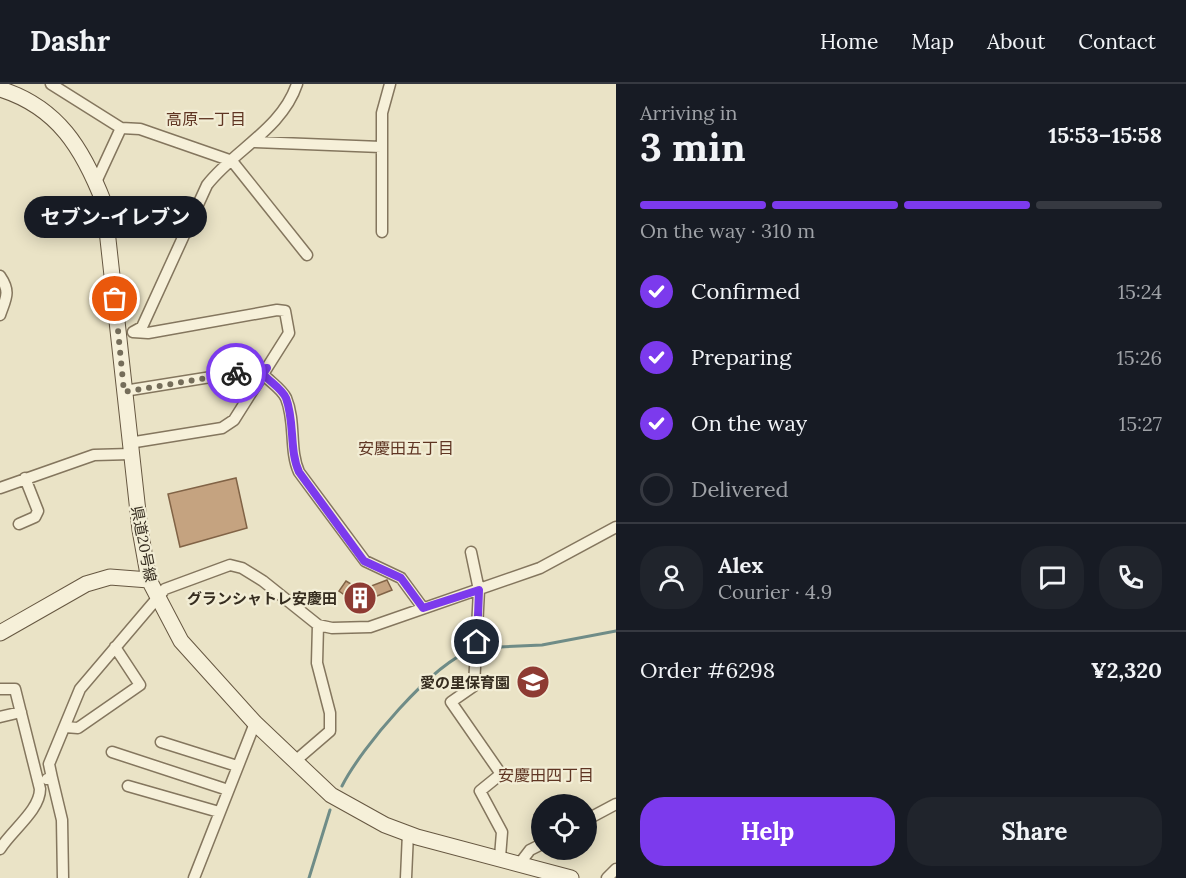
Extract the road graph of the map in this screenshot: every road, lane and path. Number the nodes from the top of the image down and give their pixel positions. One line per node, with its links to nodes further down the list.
1 (51, 84): 5 (street)
2 (297, 84): 6 (street)
3 (390, 84): 7 (street)
4 (0, 89): 9 (main road, 県道20号線)
5 (120, 128): 8 (street); 9 (street)
6 (255, 142): 7 (street); 8 (street)
7 (381, 147): 10 (street)
8 (232, 161): 11 (street); 14 (street)
9 (96, 182): 14 (main road, 県道20号線)
10 (382, 232)
11 (307, 255)
12 (0, 276): 13 (street)
13 (0, 315)
14 (126, 335): 15 (street); 16 (main road, 県道20号線)
15 (265, 371): 16 (street); 17 (street); 26 (street)
16 (124, 392): 17 (main road, 県道20号線)
17 (130, 449): 18 (street); 23 (main road, 県道20号線)
18 (25, 478): 19 (street); 20 (street)
19 (0, 488)
20 (19, 524)
21 (616, 527): 24 (street)
22 (471, 552): 24 (street)
23 (149, 580): 25 (main road, 県道20号線); 28 (main road)
24 (479, 590): 26 (street); 49 (street)
25 (156, 597): 27 (street); 29 (street); 33 (main road, 県道20号線)
26 (423, 608): 27 (street)
27 (318, 625): 37 (street)
28 (0, 633)
29 (115, 647): 34 (street); 34 (street)
30 (0, 689): 31 (street)
31 (21, 712): 32 (street); 40 (street)
32 (0, 717)
33 (255, 723): 37 (main road, 県道20号線); 38 (street)
34 (65, 727): 39 (street)
35 (161, 742): 38 (street)
36 (112, 752): 42 (street)
37 (294, 762): 46 (main road, 県道20号線)
38 (237, 766): 42 (street)
39 (52, 778): 40 (street); 52 (street)
40 (38, 780): 47 (street)
41 (128, 786): 44 (street)
42 (228, 790): 44 (street)
43 (616, 804): 45 (street)
44 (219, 812): 53 (street)
45 (597, 814)
46 (408, 833): 49 (main road, 県道20号線); 54 (street)
47 (0, 849)
48 (531, 850): 50 (street)
49 (500, 857): 50 (main road, 県道20号線)
50 (520, 862): 55 (main road, 県道20号線)
51 (616, 869): 56 (street)
52 (63, 878)
53 (194, 878)
54 (406, 878)
55 (571, 878)
56 (607, 878)

